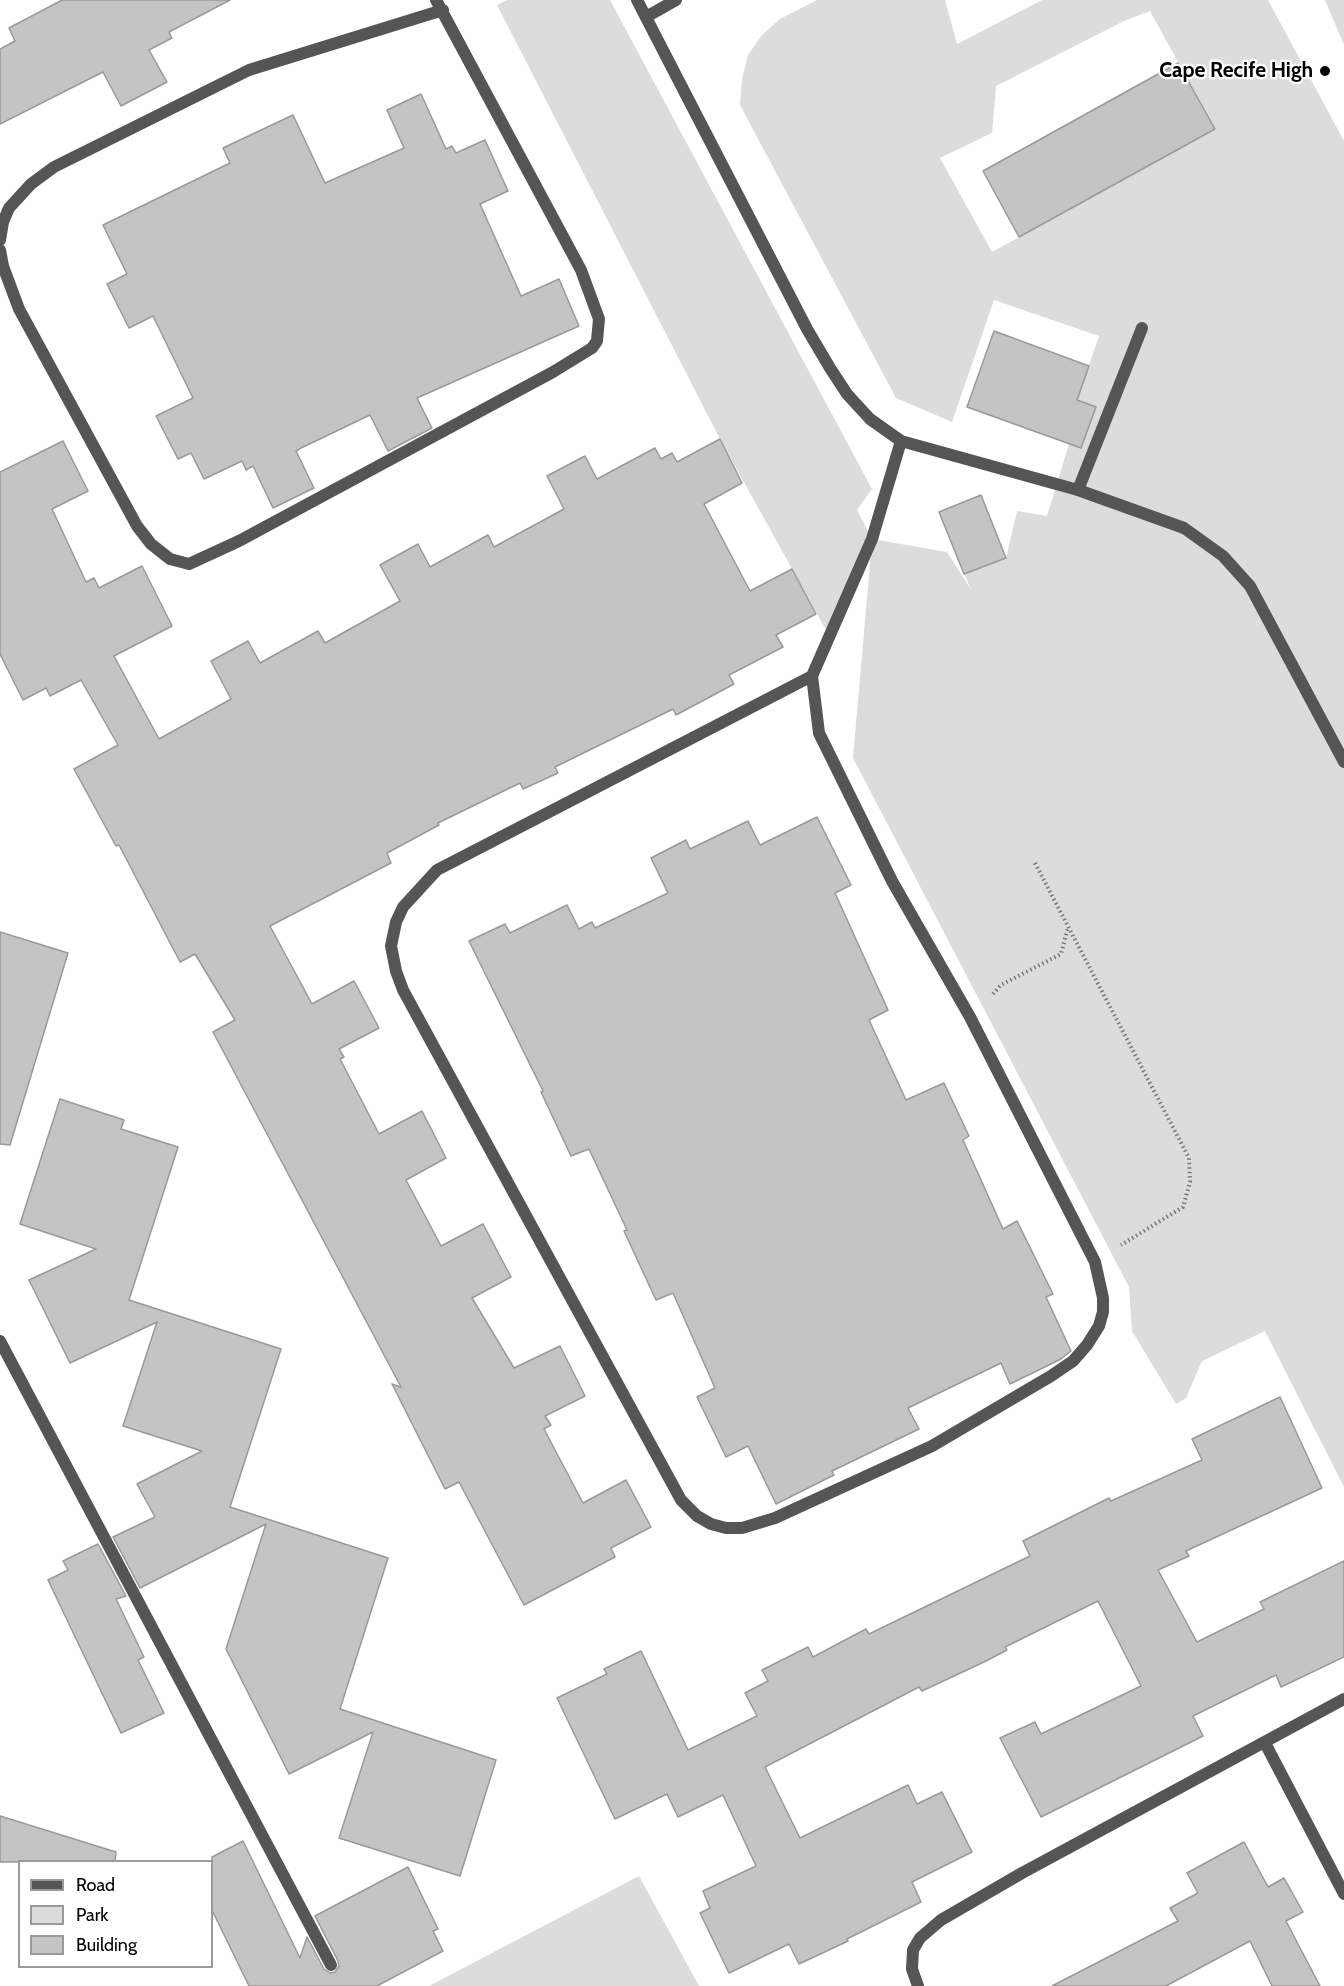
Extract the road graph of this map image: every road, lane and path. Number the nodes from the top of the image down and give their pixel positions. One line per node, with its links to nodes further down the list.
1 (637, 0): 4 (street)
2 (676, 0): 4 (street)
3 (440, 5): 5 (street); 6 (street)
4 (646, 17): 8 (street)
5 (0, 240)
6 (0, 250)
7 (1142, 328): 9 (street)
8 (901, 441): 9 (street); 10 (street)
9 (1078, 490): 11 (street)
10 (812, 676): 14 (street); 15 (street)
11 (1344, 762)
12 (1035, 863): 13 (path)
13 (1069, 927): 14 (path); 15 (path)
14 (970, 1017): 15 (street)
15 (1095, 1262)
16 (0, 1341): 20 (street)
17 (1344, 1699): 18 (street)
18 (1265, 1743): 19 (street); 21 (street)
19 (1344, 1894)
20 (331, 1965)
21 (918, 1986)

